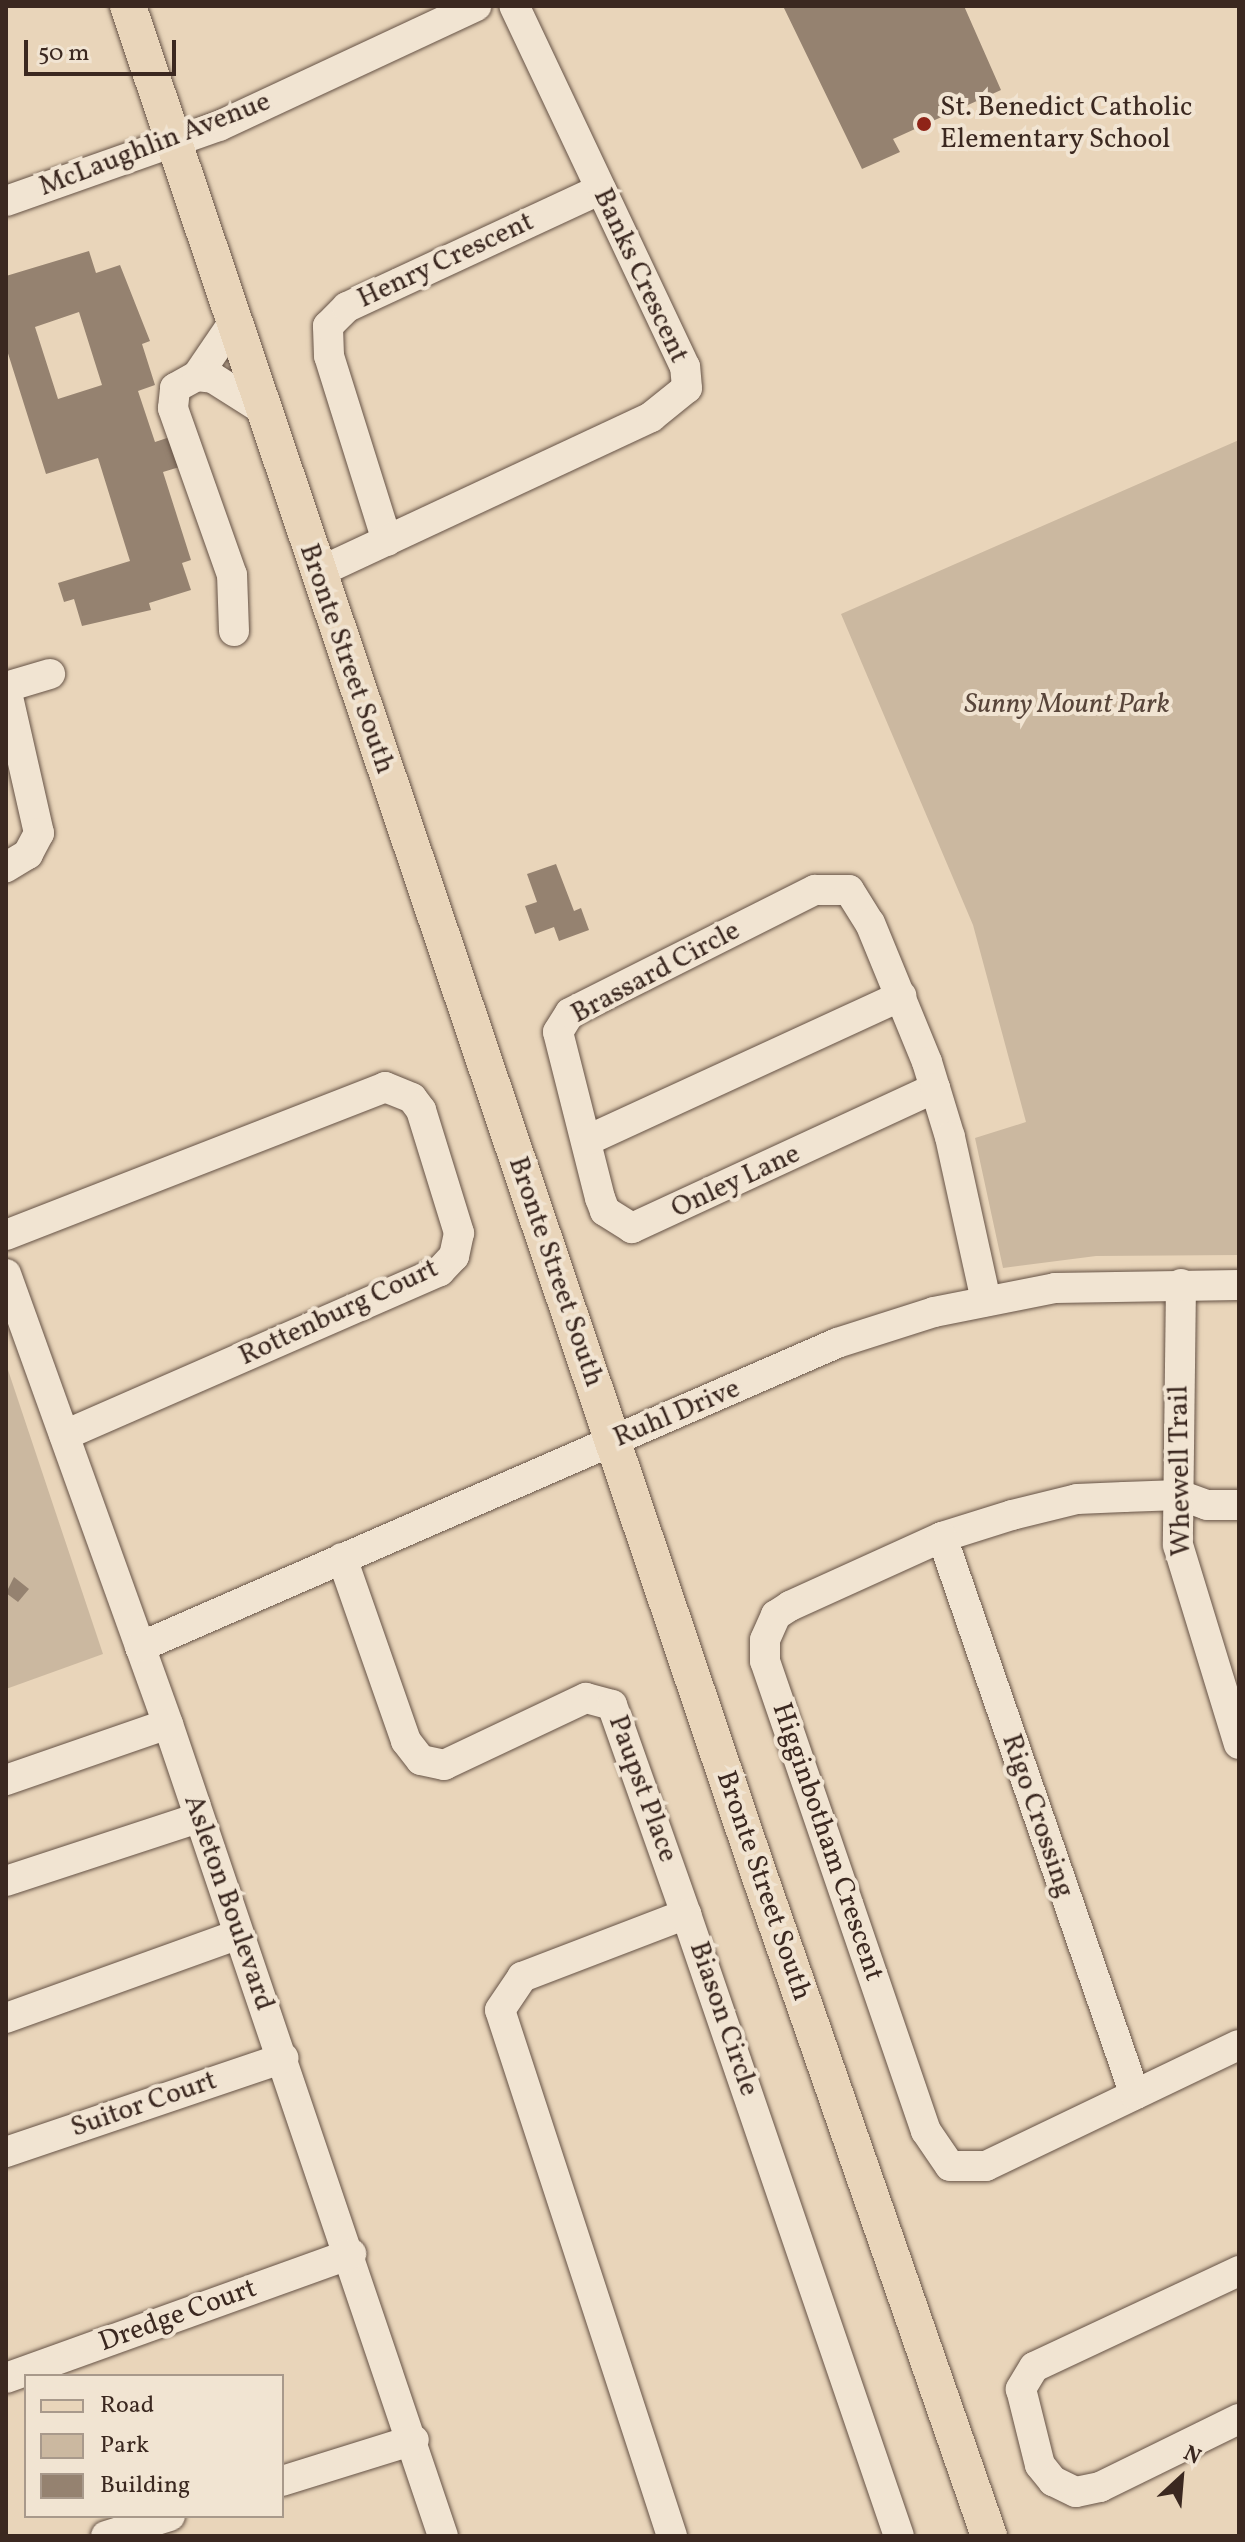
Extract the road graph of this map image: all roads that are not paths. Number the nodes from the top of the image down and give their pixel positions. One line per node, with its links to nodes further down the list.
1 (128, 6): 4 (main road, Bronte Street South)
2 (476, 6): 4 (street, McLaughlin Avenue)
3 (514, 6): 5 (street, Banks Crescent)
4 (174, 143): 6 (street, McLaughlin Avenue); 7 (main road, Bronte Street South)
5 (599, 190): 10 (street, Henry Crescent); 10 (street, Banks Crescent)
6 (6, 201)
7 (233, 323): 8 (street); 9 (main road, Bronte Street South)
8 (197, 376): 9 (street); 12 (street)
9 (262, 409): 11 (main road, Bronte Street South)
10 (387, 541): 11 (street, Banks Crescent)
11 (317, 573): 25 (main road, Bronte Street South)
12 (234, 631)
13 (50, 674): 14 (street)
14 (6, 688): 15 (street)
15 (6, 867)
16 (901, 996): 17 (street, Brassard Circle); 18 (street); 18 (street, Brassard Circle)
17 (935, 1088): 18 (street, Onley Lane); 23 (street, Brassard Circle)
18 (588, 1140)
19 (6, 1235): 24 (street, Rottenburg Court)
20 (6, 1274): 24 (street, Asleton Boulevard)
21 (1181, 1284): 22 (street, Ruhl Drive); 23 (street, Ruhl Drive); 26 (street, Whewell Trail)
22 (1239, 1285)
23 (986, 1301): 25 (street, Ruhl Drive)
24 (64, 1435): 30 (street, Asleton Boulevard)
25 (612, 1442): 29 (street, Ruhl Drive); 54 (main road, Bronte Street South)
26 (1179, 1495): 27 (street, Higginbotham Crescent); 28 (street, Higginbotham Crescent); 32 (street, Whewell Trail)
27 (1239, 1505)
28 (942, 1537): 41 (street, Rigo Crossing); 41 (street, Higginbotham Crescent)
29 (342, 1558): 30 (street, Ruhl Drive); 36 (street, Paupst Place)
30 (140, 1647): 31 (street, Asleton Boulevard)
31 (168, 1724): 33 (street); 34 (street, Asleton Boulevard)
32 (1236, 1727)
33 (6, 1780)
34 (198, 1818): 35 (street); 37 (street, Asleton Boulevard)
35 (6, 1881)
36 (686, 1914): 52 (street, Biason Circle); 53 (street, Biason Circle)
37 (237, 1935): 38 (street); 40 (street, Asleton Boulevard)
38 (6, 2018)
39 (1239, 2045): 41 (street, Higginbotham Crescent)
40 (283, 2058): 42 (street, Suitor Court); 43 (street, Asleton Boulevard)
41 (1135, 2095)
42 (6, 2152)
43 (351, 2254): 45 (street, Dredge Court); 47 (street, Asleton Boulevard)
44 (1239, 2271): 46 (street)
45 (6, 2378)
46 (1239, 2419)
47 (414, 2440): 48 (street); 51 (street, Asleton Boulevard)
48 (284, 2480)
49 (164, 2518): 50 (street)
50 (106, 2536)
51 (443, 2536)
52 (672, 2536)
53 (899, 2536)
54 (989, 2536)

